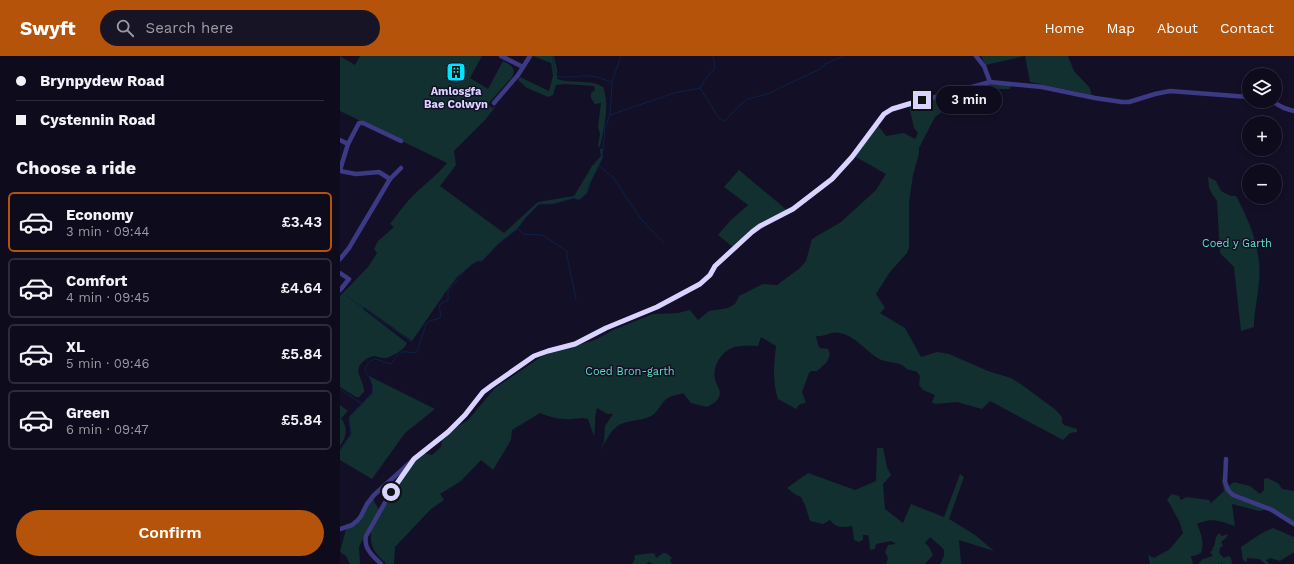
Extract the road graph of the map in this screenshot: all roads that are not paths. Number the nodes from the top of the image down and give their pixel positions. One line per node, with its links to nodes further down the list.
1 (501, 56): 4 (street)
2 (530, 56): 4 (street)
3 (976, 56): 5 (street)
4 (523, 67): 7 (street)
5 (990, 82): 6 (street); 19 (street)
6 (1242, 96)
7 (494, 103)
8 (1282, 107): 9 (street)
9 (1294, 111)
10 (340, 140): 12 (street)
11 (401, 141): 12 (street)
12 (348, 144): 14 (street)
13 (401, 168): 15 (street)
14 (340, 171): 15 (street)
15 (390, 179): 16 (street)
16 (340, 259)
17 (340, 273): 18 (street)
18 (340, 290)
19 (414, 459): 22 (street); 23 (street)
20 (1226, 459): 21 (street)
21 (1294, 524)
22 (340, 529)
23 (381, 564)

